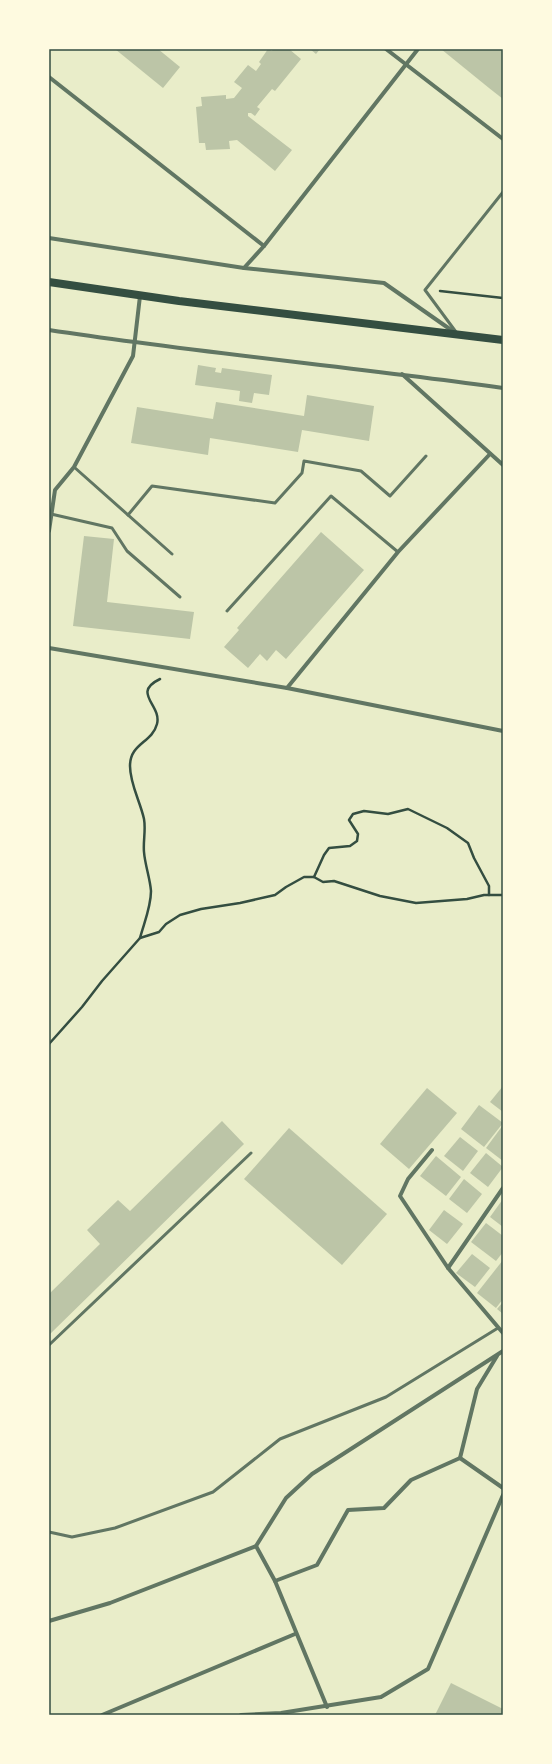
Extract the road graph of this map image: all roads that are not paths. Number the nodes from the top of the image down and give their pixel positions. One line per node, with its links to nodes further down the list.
1 (386, 49): 3 (street)
2 (418, 49): 3 (street)
3 (406, 65): 5 (street); 8 (street)
4 (49, 77): 8 (street)
5 (503, 139)
6 (503, 192): 13 (lane)
7 (49, 238): 9 (street)
8 (264, 246): 9 (street)
9 (244, 268): 13 (street)
10 (49, 282): 11 (main road)
11 (140, 295): 13 (main road); 15 (street)
12 (49, 330): 15 (street)
13 (458, 334): 14 (main road)
14 (503, 340)
15 (134, 343): 16 (street); 21 (street)
16 (402, 374): 17 (street); 18 (street)
17 (503, 388)
18 (490, 454): 20 (street); 27 (street)
19 (426, 456): 25 (lane)
20 (503, 465)
21 (74, 467): 23 (street); 25 (lane)
22 (49, 490): 23 (street)
23 (55, 490): 24 (street)
24 (51, 514): 26 (street); 29 (lane)
25 (128, 515): 28 (lane)
26 (49, 531)
27 (398, 552): 30 (lane); 32 (street)
28 (172, 554)
29 (180, 597)
30 (227, 611)
31 (49, 648): 32 (street)
32 (287, 688): 33 (street)
33 (503, 731)
34 (432, 1150): 37 (street)
35 (251, 1152): 40 (lane)
36 (503, 1188): 37 (street)
37 (448, 1268): 38 (street)
38 (498, 1328): 39 (street); 46 (lane)
39 (503, 1333)
40 (49, 1345)
41 (503, 1351): 42 (street)
42 (498, 1354): 43 (street); 47 (street)
43 (460, 1458): 44 (street); 48 (street)
44 (503, 1488)
45 (503, 1495): 51 (street)
46 (49, 1532)
47 (256, 1546): 48 (street); 49 (street)
48 (275, 1581): 50 (street)
49 (49, 1621)
50 (295, 1634): 51 (street); 52 (street)
51 (327, 1707): 53 (street)
52 (102, 1715)
53 (241, 1715)

